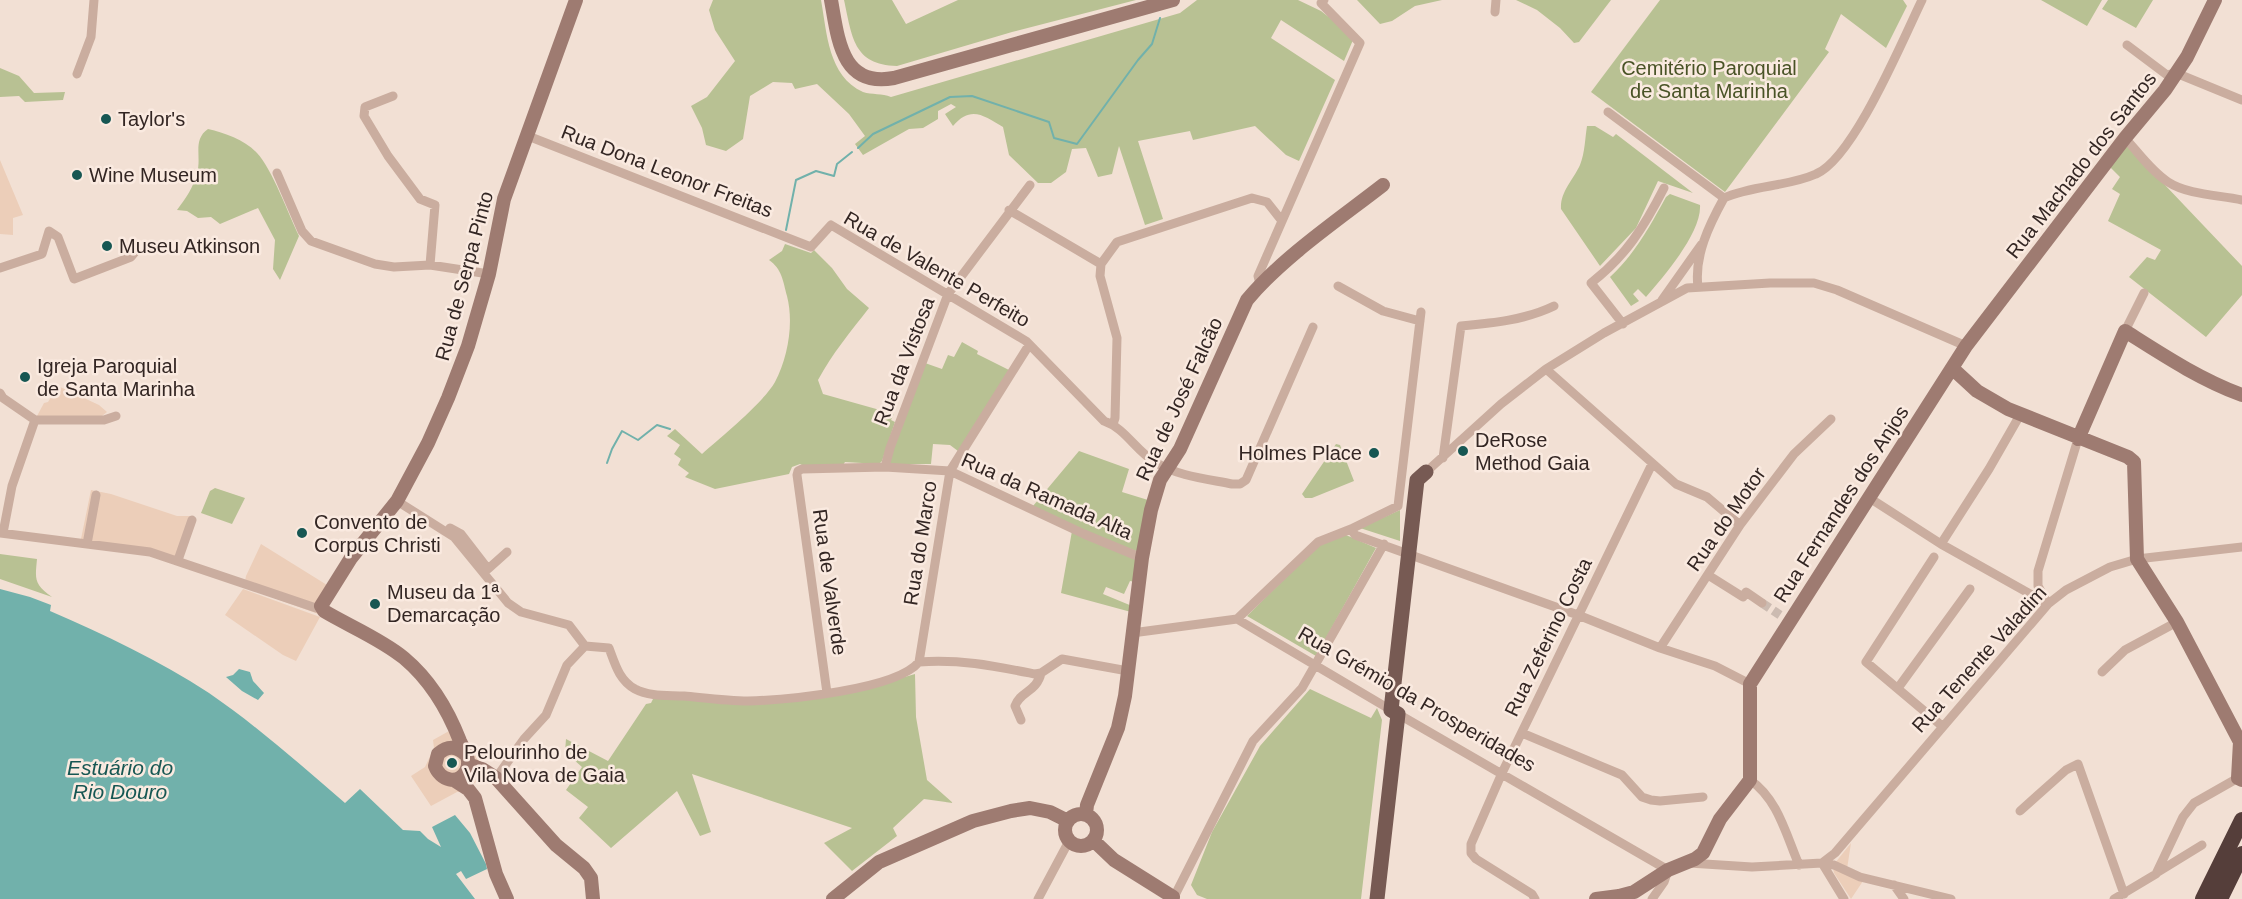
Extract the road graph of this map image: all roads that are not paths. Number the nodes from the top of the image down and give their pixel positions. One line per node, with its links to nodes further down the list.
1 (94, 0): 12 (street)
2 (576, 0): 16 (street, Rua de Serpa Pinto)
3 (831, 0): 4 (street)
4 (1173, 0)
5 (1324, 0): 25 (street, Rua de José Falcão)
6 (1496, 0): 9 (street)
7 (1922, 0): 22 (street)
8 (2216, 0): 11 (street, Rua Machado dos Santos)
9 (1495, 12)
10 (2127, 45): 11 (street)
11 (2176, 73): 14 (street); 17 (street, Rua Machado dos Santos)
12 (77, 74)
13 (393, 96): 31 (street)
14 (2242, 100)
15 (1608, 112): 22 (street)
16 (528, 136): 26 (street, Rua Dona Leonor Freitas); 34 (street, Rua de Serpa Pinto)
17 (2125, 138): 23 (street); 48 (street, Rua Machado dos Santos)
18 (277, 173): 31 (street)
19 (1030, 185): 24 (street, Rua da Vistosa)
20 (1383, 185): 32 (street)
21 (1664, 188): 44 (street)
22 (1724, 198): 27 (street)
23 (2242, 200)
24 (1009, 210): 30 (street); 41 (street, Rua da Vistosa)
25 (1282, 220): 29 (street, Rua de José Falcão); 30 (street)
26 (793, 240): 41 (street, Rua de Valente Perfeito)
27 (1703, 242): 35 (street); 38 (street)
28 (139, 247): 33 (street)
29 (1267, 256): 32 (street); 36 (street, Rua de José Falcão)
30 (1101, 264): 57 (street)
31 (430, 265): 34 (street)
32 (1281, 266): 36 (street)
33 (0, 268)
34 (489, 274): 68 (street, Rua de Serpa Pinto)
35 (1679, 275): 39 (street); 42 (street)
36 (1260, 284): 62 (street, Rua de José Falcão)
37 (1338, 286): 69 (street)
38 (1698, 287): 39 (street); 48 (street)
39 (1687, 288): 42 (street)
40 (2144, 293): 46 (street)
41 (948, 294): 47 (street, Rua de Valente Perfeito); 61 (street, Rua da Vistosa)
42 (1661, 302): 44 (street)
43 (1554, 306): 59 (street)
44 (1623, 324): 49 (street)
45 (1313, 327): 62 (street, Rua de Valente Perfeito)
46 (2125, 331): 52 (street); 58 (street)
47 (1029, 345): 57 (street, Rua de Valente Perfeito); 63 (street, Rua do Marco)
48 (1966, 346): 50 (street, Rua Fernandes dos Anjos)
49 (1546, 369): 59 (street); 60 (street)
50 (1952, 369): 53 (street); 67 (street, Rua Fernandes dos Anjos)
51 (0, 393): 56 (street)
52 (2242, 395)
53 (2020, 414): 58 (street); 78 (street)
54 (116, 416): 56 (street)
55 (1832, 419): 73 (street, Rua do Motor)
56 (35, 420): 75 (street)
57 (1113, 424): 62 (street, Rua de Valente Perfeito)
58 (2078, 439): 84 (street); 89 (street)
59 (1443, 458): 65 (street)
60 (1652, 464): 73 (street); 91 (street, Rua Zeferino Costa)
61 (885, 467): 63 (street, Rua da Ramada Alta); 64 (street, Rua da Ramada Alta)
62 (1167, 468): 82 (street, Rua de José Falcão)
63 (950, 471): 82 (street, Rua da Ramada Alta); 97 (street, Rua do Marco)
64 (797, 475): 104 (street, Rua de Valverde)
65 (1422, 476): 70 (main road)
66 (96, 495): 76 (street)
67 (1868, 497): 78 (street); 102 (street, Rua Fernandes dos Anjos)
68 (397, 501): 72 (street); 90 (street, Rua de Serpa Pinto)
69 (1398, 506): 70 (street); 74 (street)
70 (1414, 512): 81 (main road)
71 (192, 520): 85 (street)
72 (430, 523): 80 (street); 95 (street)
73 (1740, 525): 86 (street, Rua do Motor)
74 (1351, 529): 77 (street); 92 (street)
75 (1, 533): 76 (street)
76 (87, 544): 85 (street)
77 (1384, 544): 81 (street); 98 (street)
78 (1941, 544): 89 (street)
79 (2242, 547): 84 (street, Rua Tenente Valadim)
80 (507, 552)
81 (1409, 554): 91 (street); 105 (main road)
82 (1142, 558): 94 (street, Rua de José Falcão)
83 (1934, 558): 103 (street)
84 (2137, 559): 89 (street, Rua Tenente Valadim); 93 (street)
85 (177, 560): 90 (street)
86 (1708, 575): 88 (street); 96 (street, Rua do Motor)
87 (1970, 589): 103 (street)
88 (1762, 603)
89 (2048, 604): 108 (street, Rua Tenente Valadim)
90 (321, 608): 107 (street)
91 (1578, 615): 96 (street); 109 (street, Rua Zeferino Costa)
92 (1238, 620): 94 (street); 98 (street, Rua Grémio da Prosperidades)
93 (2177, 622): 100 (street); 114 (street)
94 (1132, 633): 99 (street, Rua de José Falcão)
95 (585, 646): 104 (street); 113 (street)
96 (1660, 648): 102 (street)
97 (919, 662): 101 (street); 104 (street)
98 (1315, 665): 105 (street, Rua Grémio da Prosperidades); 132 (street)
99 (1128, 671): 101 (street); 118 (street, Rua de José Falcão)
100 (2102, 672)
101 (1041, 673): 106 (street)
102 (1750, 684): 115 (street)
103 (1898, 688): 108 (street)
104 (827, 693)
105 (1394, 712): 112 (street, Rua Grémio da Prosperidades); 137 (main road)
106 (1021, 720)
107 (451, 723): 110 (street); 111 (street)
108 (1942, 726): 126 (street, Rua Tenente Valadim)
109 (1522, 733): 112 (street, Rua Zeferino Costa); 116 (street)
110 (443, 749): 111 (street); 111 (street)
111 (464, 768): 113 (street); 133 (street)
112 (1502, 773): 128 (street, Rua Grémio da Prosperidades); 138 (street, Rua Zeferino Costa)
113 (496, 778): 134 (street)
114 (2240, 779): 129 (street)
115 (1750, 780): 125 (street); 127 (street)
116 (1703, 797)
117 (2020, 811): 131 (street)
118 (1086, 814): 120 (street); 121 (street)
119 (2242, 820): 145 (highway)
120 (1068, 821): 122 (street); 135 (street)
121 (1093, 840): 122 (street); 132 (street)
122 (1070, 841): 136 (street)
123 (2202, 845): 129 (street)
124 (2242, 854): 146 (highway)
125 (1686, 863): 127 (street); 128 (street)
126 (1822, 863): 127 (street); 130 (street); 141 (street)
127 (1798, 865)
128 (1668, 870): 139 (street); 140 (street)
129 (2156, 874): 131 (street)
130 (1894, 885): 142 (street); 143 (street)
131 (2124, 894): 144 (street)
132 (1173, 898)
133 (507, 899)
134 (593, 899)
135 (833, 899)
136 (1038, 899)
137 (1377, 899)
138 (1535, 899)
139 (1598, 899)
140 (1652, 899)
141 (1844, 899)
142 (1904, 899)
143 (1950, 899)
144 (2114, 899)
145 (2204, 899)
146 (2220, 899)

